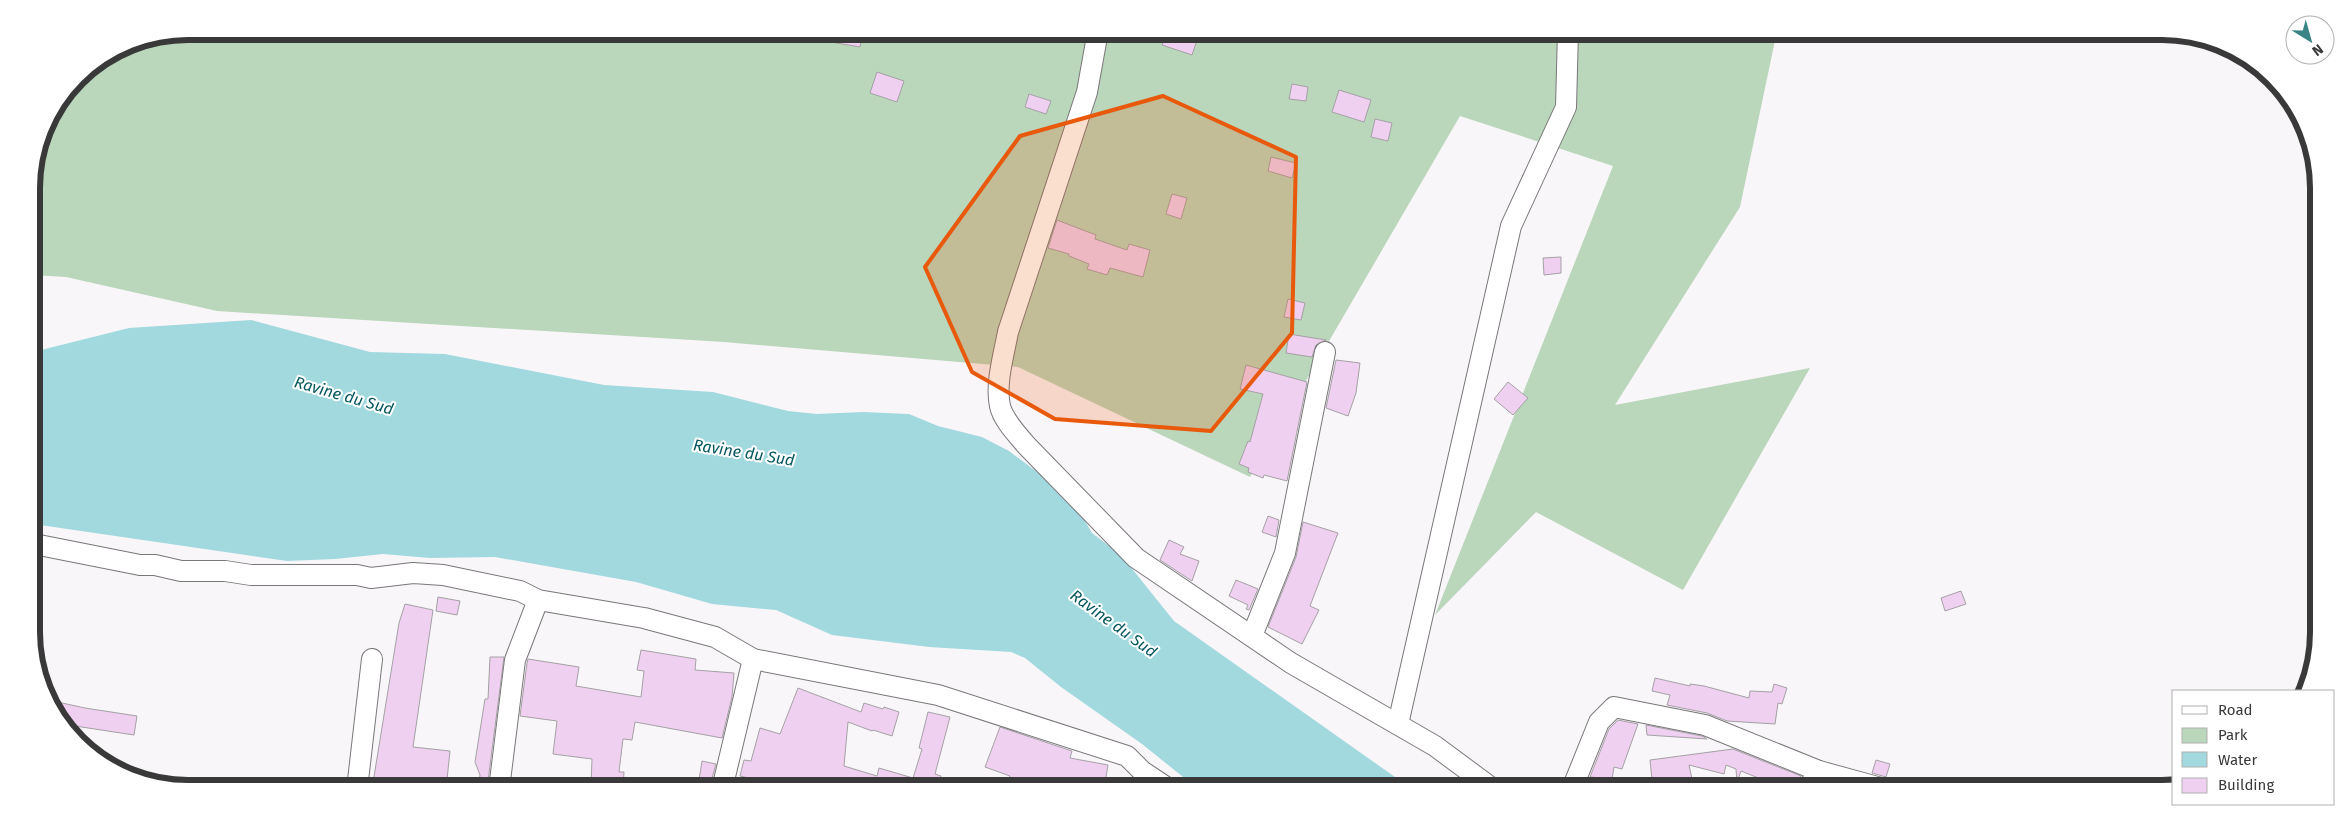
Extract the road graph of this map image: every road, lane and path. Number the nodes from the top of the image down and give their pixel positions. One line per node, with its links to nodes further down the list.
1 (1096, 40): 6 (street)
2 (1568, 40): 9 (street)
3 (1325, 352): 6 (street)
4 (40, 545): 5 (street)
5 (538, 600): 8 (street); 12 (street)
6 (1252, 636): 9 (street)
7 (372, 659): 11 (street)
8 (753, 659): 13 (street); 14 (street)
9 (1398, 724): 15 (street)
10 (1819, 771): 16 (street); 17 (street); 18 (street)
11 (358, 780)
12 (500, 780)
13 (724, 780)
14 (1156, 780)
15 (1482, 780)
16 (1575, 780)
17 (1813, 780)
18 (1852, 780)

